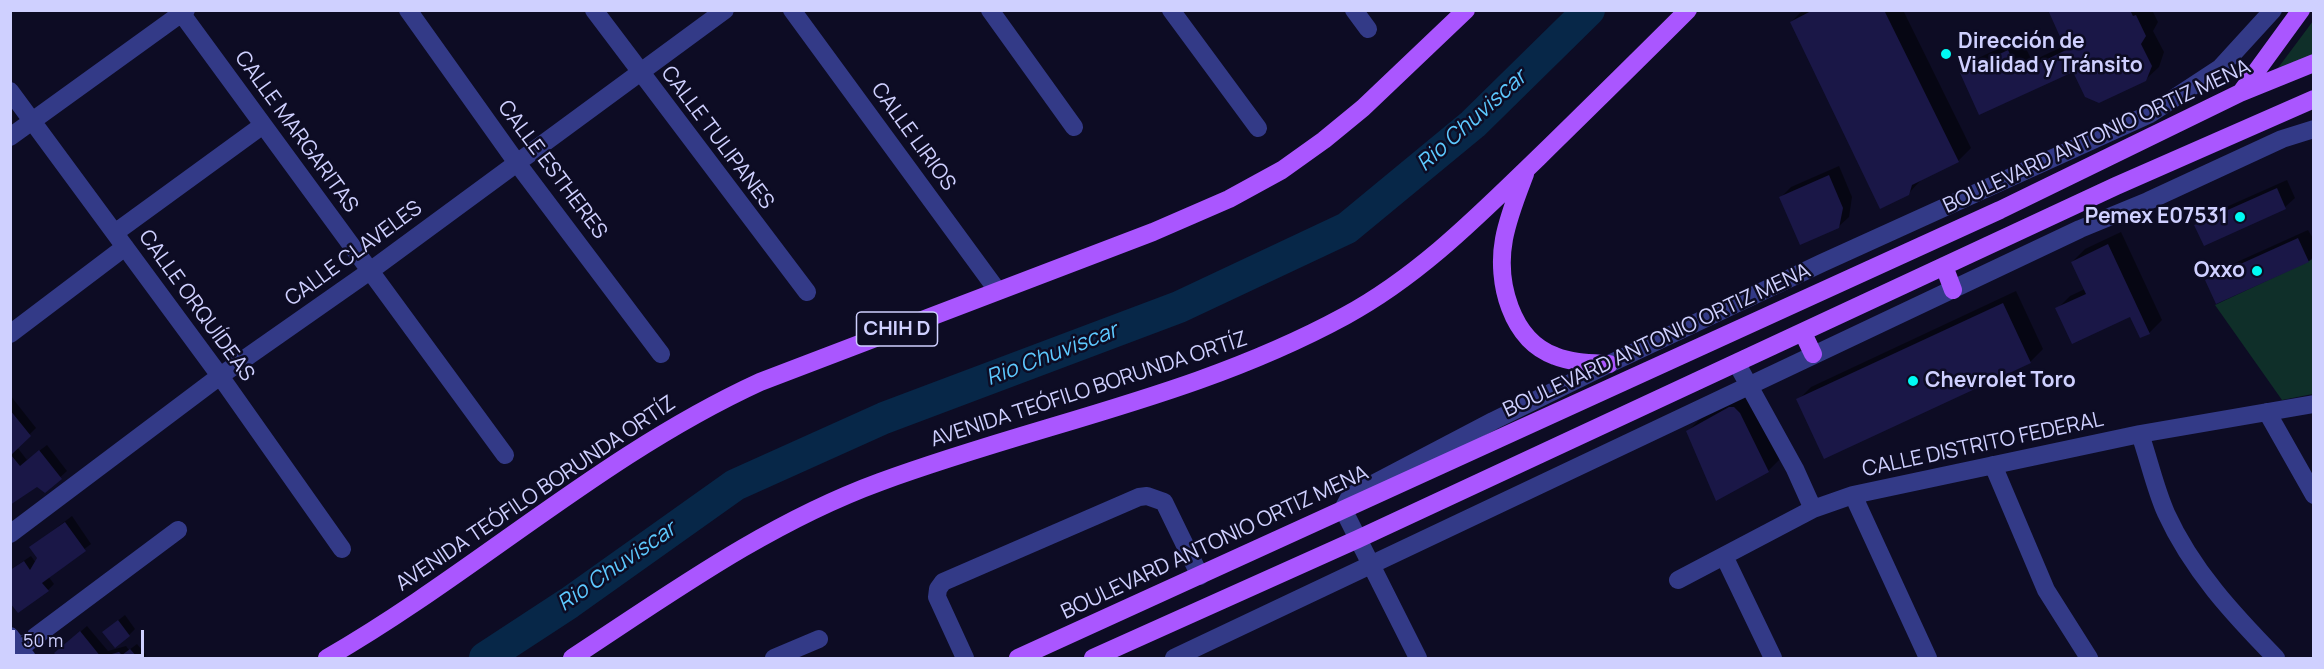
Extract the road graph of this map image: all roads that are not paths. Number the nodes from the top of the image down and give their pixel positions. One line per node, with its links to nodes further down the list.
1 (408, 10): 25 (street, CALLE ESTHERES)
2 (594, 10): 15 (street, CALLE TULIPANES)
3 (724, 10): 15 (street, CALLE CLAVELES)
4 (792, 10): 30 (street, CALLE LIRIOS)
5 (990, 10): 21 (street)
6 (1171, 10): 22 (street)
7 (1354, 10): 13 (street)
8 (1466, 10): 30 (main road, AVENIDA TEÓFILO BORUNDA ORTÍZ / CHIH D)
9 (1688, 10): 26 (main road, AVENIDA TEÓFILO BORUNDA ORTÍZ)
10 (2273, 10): 37 (street)
11 (2301, 10): 17 (main road)
12 (182, 12): 19 (street); 20 (street, CALLE MARGARITAS)
13 (1368, 29)
14 (2313, 63): 17 (main road, BOULEVARD ANTONIO ORTIZ MENA)
15 (639, 73): 25 (street, CALLE CLAVELES); 32 (street, CALLE TULIPANES)
16 (10, 91): 19 (street, CALLE ORQUÍDEAS)
17 (2240, 93): 48 (main road, BOULEVARD ANTONIO ORTIZ MENA)
18 (2313, 99): 28 (main road)
19 (32, 121): 24 (street); 27 (street, CALLE ORQUÍDEAS)
20 (263, 125): 27 (street); 29 (street, CALLE MARGARITAS)
21 (1074, 127)
22 (1258, 128)
23 (2313, 129): 31 (street)
24 (10, 137)
25 (517, 163): 29 (street, CALLE CLAVELES); 35 (street, CALLE ESTHERES)
26 (1528, 168): 37 (main road); 62 (main road, AVENIDA TEÓFILO BORUNDA ORTÍZ)
27 (121, 240): 34 (street); 39 (street, CALLE ORQUÍDEAS)
28 (1944, 266): 31 (main road); 33 (main road)
29 (370, 271): 39 (street, CALLE CLAVELES); 44 (street, CALLE MARGARITAS)
30 (997, 290): 61 (main road, AVENIDA TEÓFILO BORUNDA ORTÍZ / CHIH D)
31 (1953, 290): 36 (street)
32 (807, 292)
33 (1803, 333): 36 (main road); 38 (main road)
34 (10, 334)
35 (661, 354)
36 (1813, 354): 40 (street)
37 (1609, 364): 48 (street)
38 (1737, 364): 40 (street); 52 (main road)
39 (220, 376): 51 (street, CALLE CLAVELES); 53 (street, CALLE ORQUÍDEAS)
40 (1748, 386): 49 (street); 55 (street)
41 (2313, 404): 42 (street, CALLE DISTRITO FEDERAL)
42 (2267, 412): 43 (street, CALLE DISTRITO FEDERAL); 47 (street)
43 (2140, 434): 45 (street, CALLE DISTRITO FEDERAL); 71 (street)
44 (505, 455)
45 (1993, 465): 46 (street, CALLE DISTRITO FEDERAL); 70 (street)
46 (1853, 495): 49 (street, CALLE DISTRITO FEDERAL); 69 (street)
47 (2313, 495)
48 (1343, 509): 52 (street); 56 (main road, BOULEVARD ANTONIO ORTIZ MENA)
49 (1813, 510): 54 (street, CALLE DISTRITO FEDERAL)
50 (178, 530): 59 (street)
51 (10, 534)
52 (1358, 540): 55 (street); 66 (main road)
53 (342, 549)
54 (1724, 556): 57 (street, CALLE DISTRITO FEDERAL); 68 (street)
55 (1372, 566): 60 (street); 67 (street)
56 (1200, 576): 64 (street); 65 (main road, BOULEVARD ANTONIO ORTIZ MENA)
57 (1678, 580)
58 (819, 639): 63 (street)
59 (19, 648)
60 (1414, 657)
61 (327, 658)
62 (573, 658)
63 (774, 658)
64 (965, 658)
65 (1017, 658)
66 (1093, 658)
67 (1174, 658)
68 (1773, 658)
69 (1928, 658)
70 (2089, 658)
71 (2276, 658)

